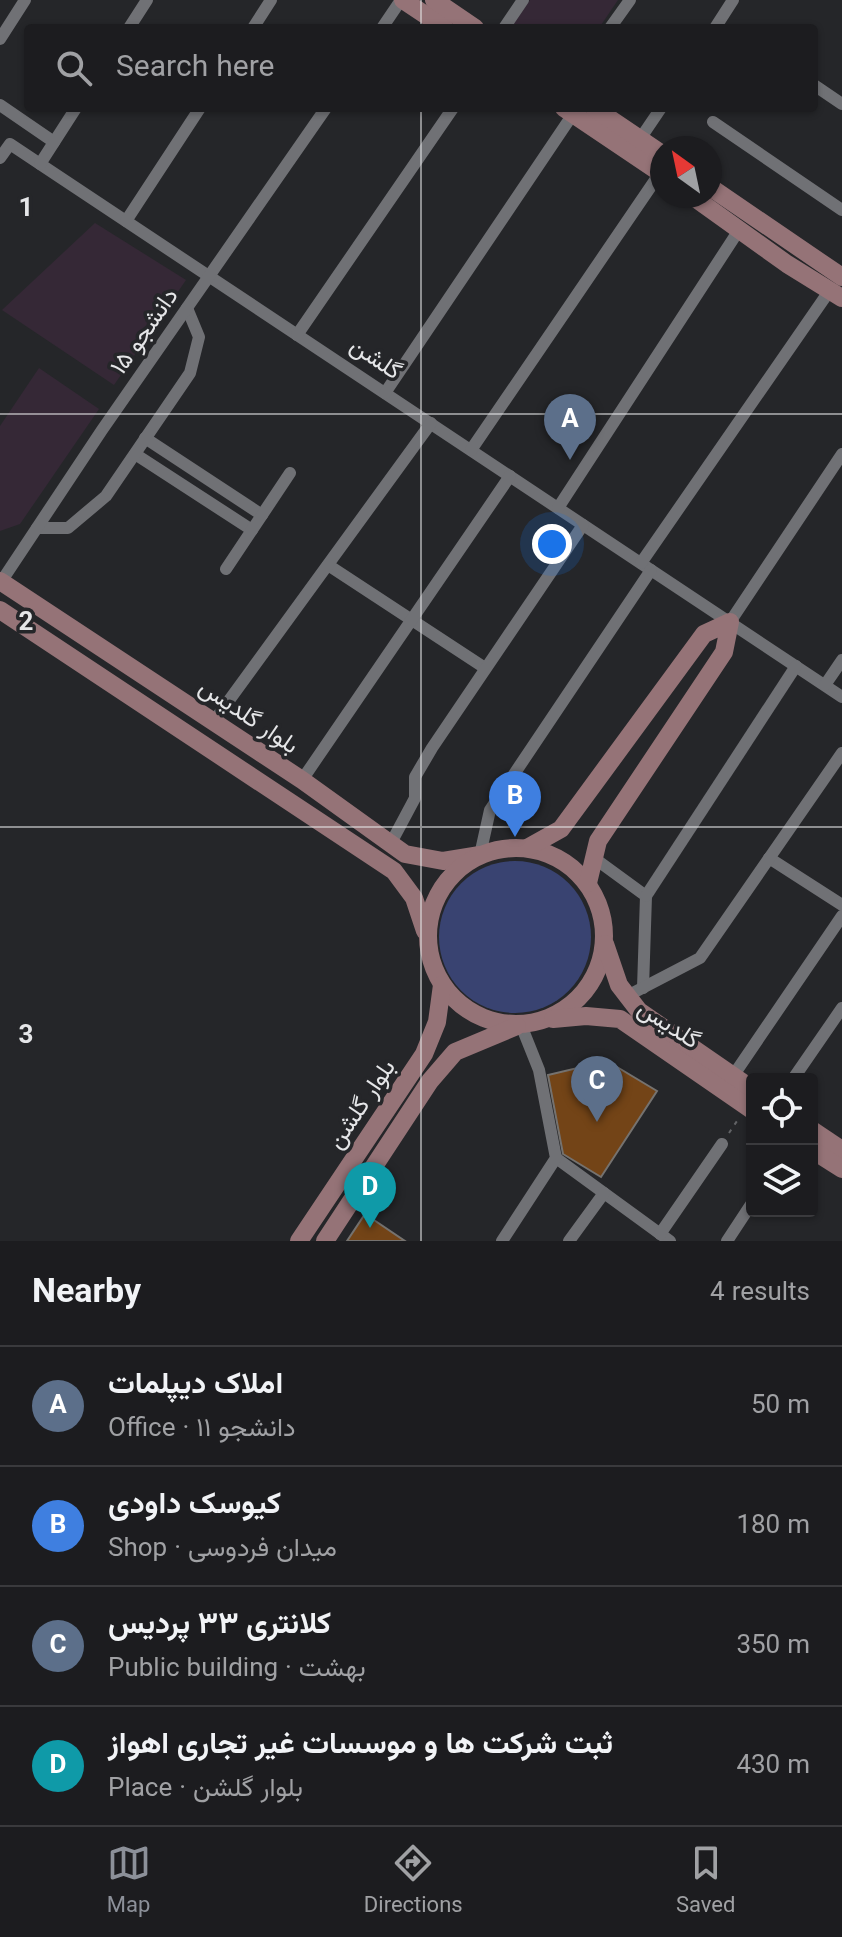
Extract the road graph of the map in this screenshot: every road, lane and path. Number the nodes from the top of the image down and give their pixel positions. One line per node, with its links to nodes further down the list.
1 (25, 0): 17 (street)
2 (147, 0): 9 (street)
3 (271, 0): 10 (street)
4 (402, 0): 11 (street); 12 (main road)
5 (434, 0): 13 (main road)
6 (523, 0): 14 (street)
7 (630, 0): 15 (street)
8 (733, 0): 16 (street)
9 (132, 24)
10 (256, 24)
11 (385, 24)
12 (439, 24)
13 (469, 24)
14 (507, 24)
15 (613, 24)
16 (722, 24)
17 (0, 39)
18 (818, 88): 19 (street)
19 (842, 104)
20 (0, 105): 30 (street)
21 (73, 112): 31 (street)
22 (197, 112): 41 (street)
23 (323, 112): 43 (street, دانشجو ۱۵)
24 (450, 112): 46 (street)
25 (568, 112): 47 (street)
26 (571, 112): 33 (main road)
27 (598, 112): 33 (main road)
28 (658, 112): 33 (street)
29 (713, 122): 40 (street)
30 (25, 123): 31 (street); 32 (street)
31 (54, 142): 36 (street)
32 (10, 144): 34 (street); 36 (street, گلشن)
33 (636, 146): 35 (main road)
34 (0, 158)
35 (650, 158)
36 (40, 164): 41 (street, گلشن)
37 (650, 183): 50 (street)
38 (722, 196): 44 (main road)
39 (709, 208): 42 (main road)
40 (842, 210)
41 (126, 221): 43 (street, گلشن)
42 (739, 230): 44 (main road); 55 (street)
43 (209, 276): 45 (street, دانشجو ۱۵); 46 (street, گلشن)
44 (838, 288): 61 (street)
45 (187, 308): 49 (street); 58 (street, دانشجو ۱۵)
46 (297, 335): 47 (street, گلشن)
47 (385, 393): 48 (street, گلشن)
48 (431, 423): 50 (street, گلشن); 60 (street)
49 (145, 438): 51 (street); 56 (street)
50 (471, 450): 54 (street, گلشن)
51 (135, 454): 58 (street); 59 (street)
52 (842, 454): 66 (street)
53 (290, 473): 56 (street)
54 (510, 476): 55 (street, گلشن); 65 (street)
55 (558, 508): 57 (street, گلشن)
56 (262, 515): 59 (street)
57 (583, 525): 61 (street, گلشن); 69 (street)
58 (37, 528): 63 (street, دانشجو ۱۵)
59 (252, 530): 62 (street)
60 (328, 565): 65 (street); 73 (street)
61 (646, 566): 66 (street, گلشن); 79 (street)
62 (226, 569)
63 (0, 582): 72 (main road, بلوار گلدیس)
64 (0, 610): 74 (main road, بلوار گلدیس)
65 (411, 620): 69 (street); 76 (street)
66 (730, 622): 68 (street, گلشن); 78 (main road); 80 (main road)
67 (842, 660): 70 (street)
68 (796, 666): 70 (street, گلشن); 83 (street)
69 (485, 668): 77 (street)
70 (825, 685): 71 (street, گلشن)
71 (842, 697)
72 (197, 710): 73 (main road, بلوار گلدیس); 74 (main road)
73 (214, 721): 76 (main road, بلوار گلدیس)
74 (181, 731): 86 (main road, بلوار گلدیس)
75 (842, 753): 81 (street)
76 (302, 780): 77 (main road, بلوار گلدیس)
77 (391, 843): 79 (main road, بلوار گلدیس)
78 (527, 848): 79 (main road); 82 (main road)
79 (480, 855): 86 (main road)
80 (594, 858): 82 (main road); 83 (street)
81 (769, 858): 84 (street); 89 (street)
82 (588, 883): 87 (main road)
83 (646, 896): 89 (street)
84 (842, 905)
85 (842, 916): 94 (street)
86 (427, 936): 88 (main road)
87 (605, 943): 89 (main road, گلدیس); 91 (main road)
88 (442, 985): 92 (main road); 107 (main road, بلوار گلشن)
89 (635, 992): 94 (main road, گلدیس)
90 (842, 1008): 93 (street)
91 (546, 1019): 92 (main road); 96 (main road, گلدیس)
92 (521, 1025): 102 (street); 108 (main road, بلوار گلشن)
93 (797, 1073)
94 (733, 1076): 95 (main road, گلدیس)
95 (746, 1096)
96 (746, 1099)
97 (746, 1108): 99 (path)
98 (818, 1134): 100 (main road)
99 (722, 1144): 106 (street)
100 (842, 1150)
101 (818, 1154): 103 (main road)
102 (556, 1158): 104 (street); 109 (street)
103 (842, 1169)
104 (604, 1193): 106 (street); 110 (street)
105 (746, 1212): 111 (street)
106 (665, 1237)
107 (299, 1241)
108 (325, 1241)
109 (502, 1241)
110 (569, 1241)
111 (727, 1241)

